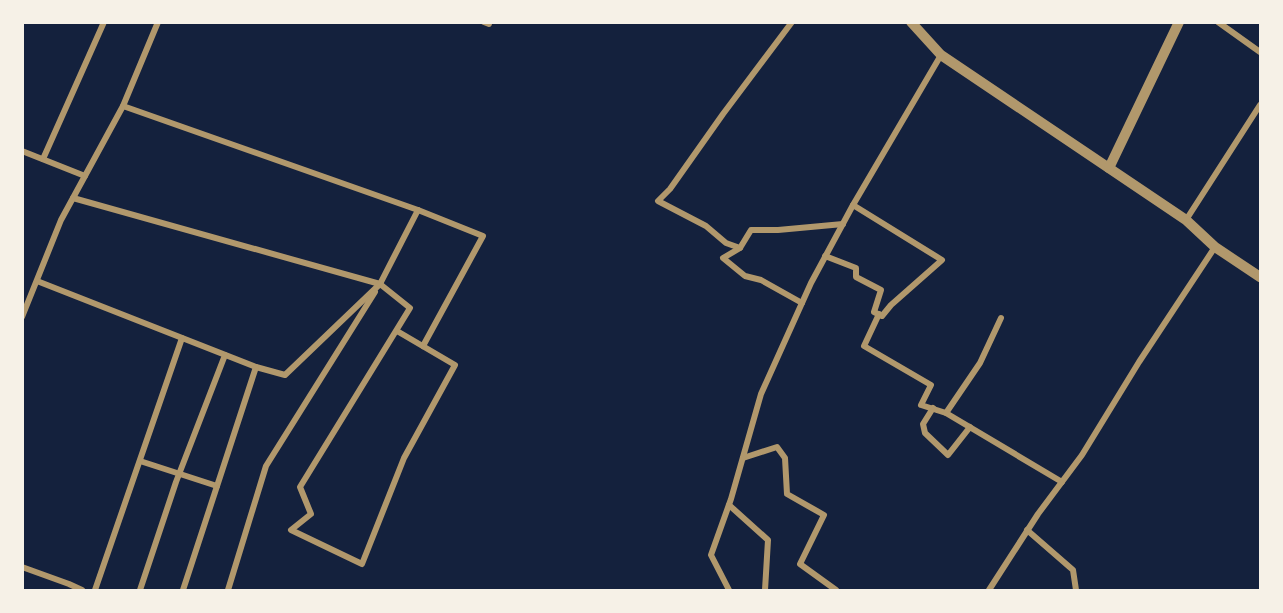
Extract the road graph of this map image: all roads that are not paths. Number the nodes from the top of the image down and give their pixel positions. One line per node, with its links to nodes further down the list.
1 (104, 22): 12 (street)
2 (158, 22): 10 (street)
3 (792, 22): 20 (street)
4 (911, 22): 8 (street)
5 (1179, 22): 13 (street)
6 (1218, 22): 7 (street)
7 (1260, 52)
8 (941, 55): 13 (street); 16 (street)
9 (1260, 105): 18 (street)
10 (123, 106): 14 (street); 17 (street)
11 (22, 151): 12 (street)
12 (43, 159): 14 (street)
13 (1109, 168): 18 (street)
14 (85, 176): 15 (street)
15 (73, 198): 24 (street); 25 (street)
16 (853, 205): 19 (street); 27 (street)
17 (418, 210): 25 (street); 32 (street)
18 (1186, 220): 21 (street)
19 (843, 224): 20 (street); 22 (street)
20 (740, 248): 26 (street)
21 (1215, 248): 23 (street); 41 (street)
22 (825, 256): 26 (street); 27 (street)
23 (1260, 277)
24 (37, 280): 28 (street); 31 (street)
25 (380, 284): 30 (street); 34 (street); 50 (street)
26 (802, 303): 38 (street)
27 (879, 314): 35 (street)
28 (22, 317)
29 (1001, 318): 36 (street)
30 (396, 331): 32 (street); 32 (street)
31 (182, 338): 33 (street); 39 (street)
32 (423, 346)
33 (225, 355): 34 (street); 40 (street)
34 (256, 367): 42 (street)
35 (933, 408): 36 (street); 37 (street)
36 (946, 413): 37 (street)
37 (970, 427): 41 (street)
38 (743, 458): 43 (street); 53 (street)
39 (140, 460): 40 (street); 47 (street)
40 (179, 474): 42 (street); 48 (street)
41 (1062, 482): 44 (street)
42 (217, 486): 49 (street)
43 (729, 505): 51 (street); 52 (street)
44 (1027, 530): 54 (street); 55 (street)
45 (22, 567): 46 (street)
46 (82, 591)
47 (95, 591)
48 (140, 591)
49 (183, 591)
50 (228, 591)
51 (729, 591)
52 (765, 591)
53 (836, 591)
54 (989, 591)
55 (1076, 591)

